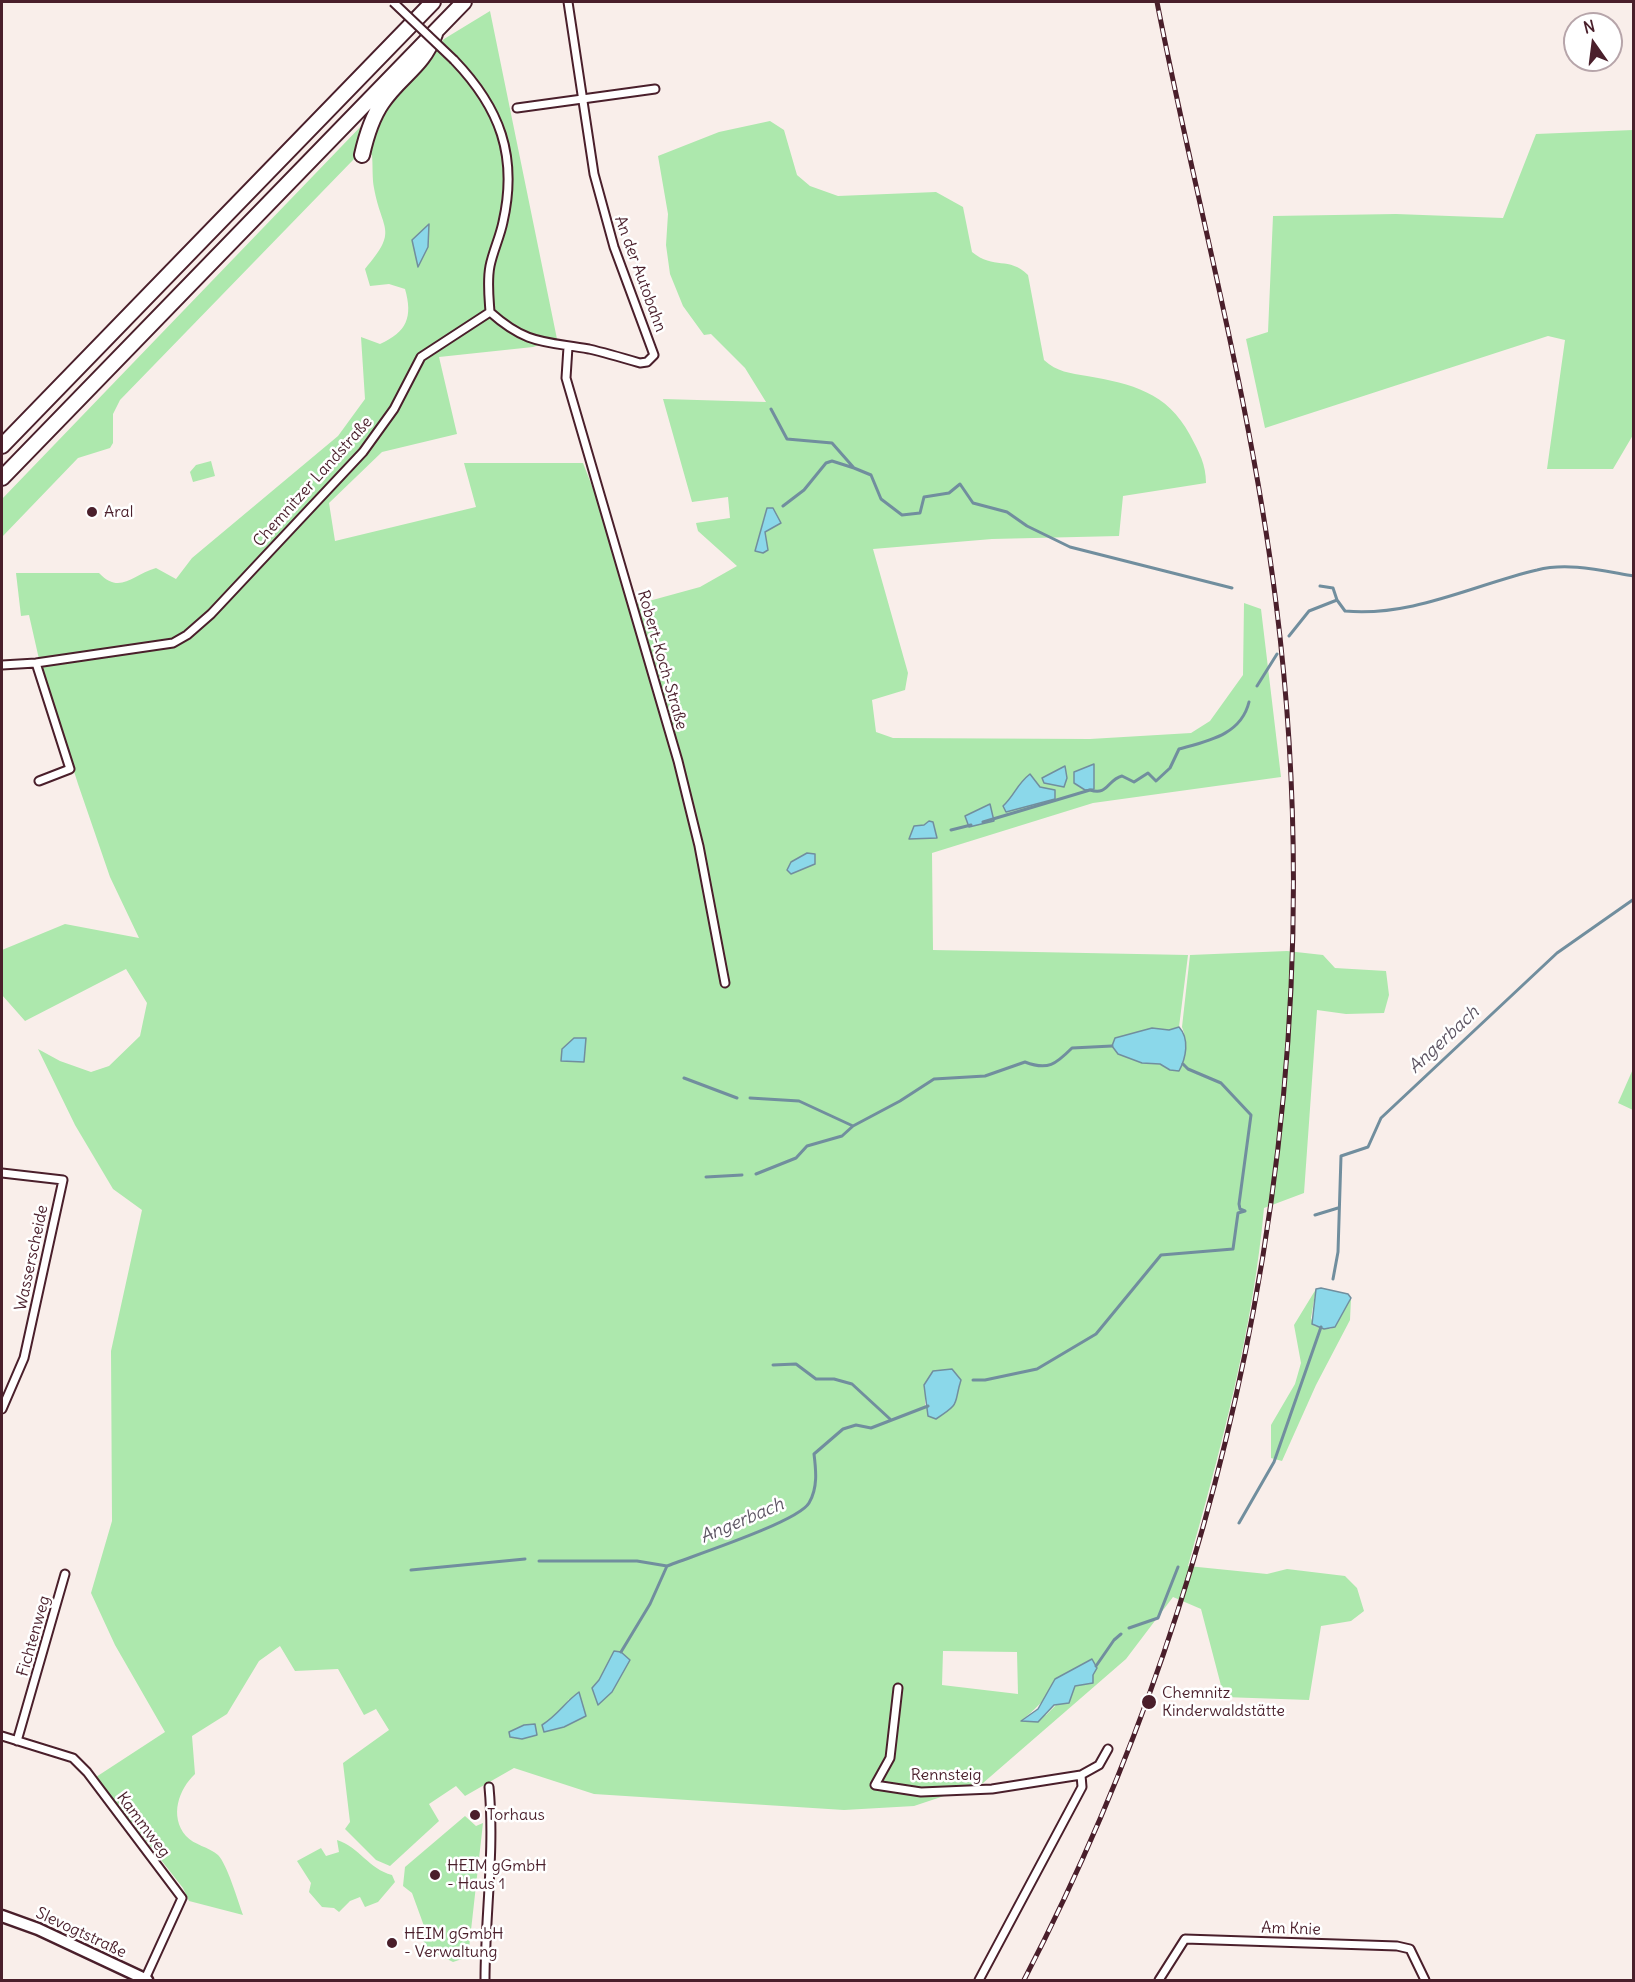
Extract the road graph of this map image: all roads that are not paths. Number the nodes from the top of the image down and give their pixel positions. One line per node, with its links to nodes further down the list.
1 (393, 2): 10 (street, bridge)
2 (432, 2): 12 (highway)
3 (464, 2): 5 (highway)
4 (568, 2): 7 (street, An der Autobahn)
5 (437, 29): 9 (highway); 13 (highway)
6 (655, 89): 7 (street)
7 (581, 97): 8 (street); 11 (street, An der Autobahn)
8 (517, 108)
9 (362, 155)
10 (490, 312): 11 (street, An der Autobahn); 14 (street, Chemnitzer Landstraße)
11 (568, 347): 17 (street, Robert-Koch-Straße)
12 (2, 446)
13 (2, 478)
14 (36, 663): 15 (street, Chemnitzer Landstraße); 16 (street)
15 (2, 665)
16 (39, 782)
17 (726, 983)
18 (2, 1173): 19 (street, Wasserscheide)
19 (2, 1409)
20 (65, 1574): 23 (street, Fichtenweg)
21 (898, 1688): 25 (street, Rennsteig)
22 (2, 1736): 23 (street, Kammweg)
23 (17, 1741): 28 (street, Kammweg)
24 (1108, 1749): 25 (street, Rennsteig)
25 (1081, 1775): 30 (street)
26 (489, 1787): 29 (street)
27 (2, 1916): 28 (street, Slevogtstraße)
28 (146, 1980)
29 (485, 1980)
30 (979, 1980)
31 (1159, 1980): 32 (street, Am Knie)
32 (1425, 1980)

